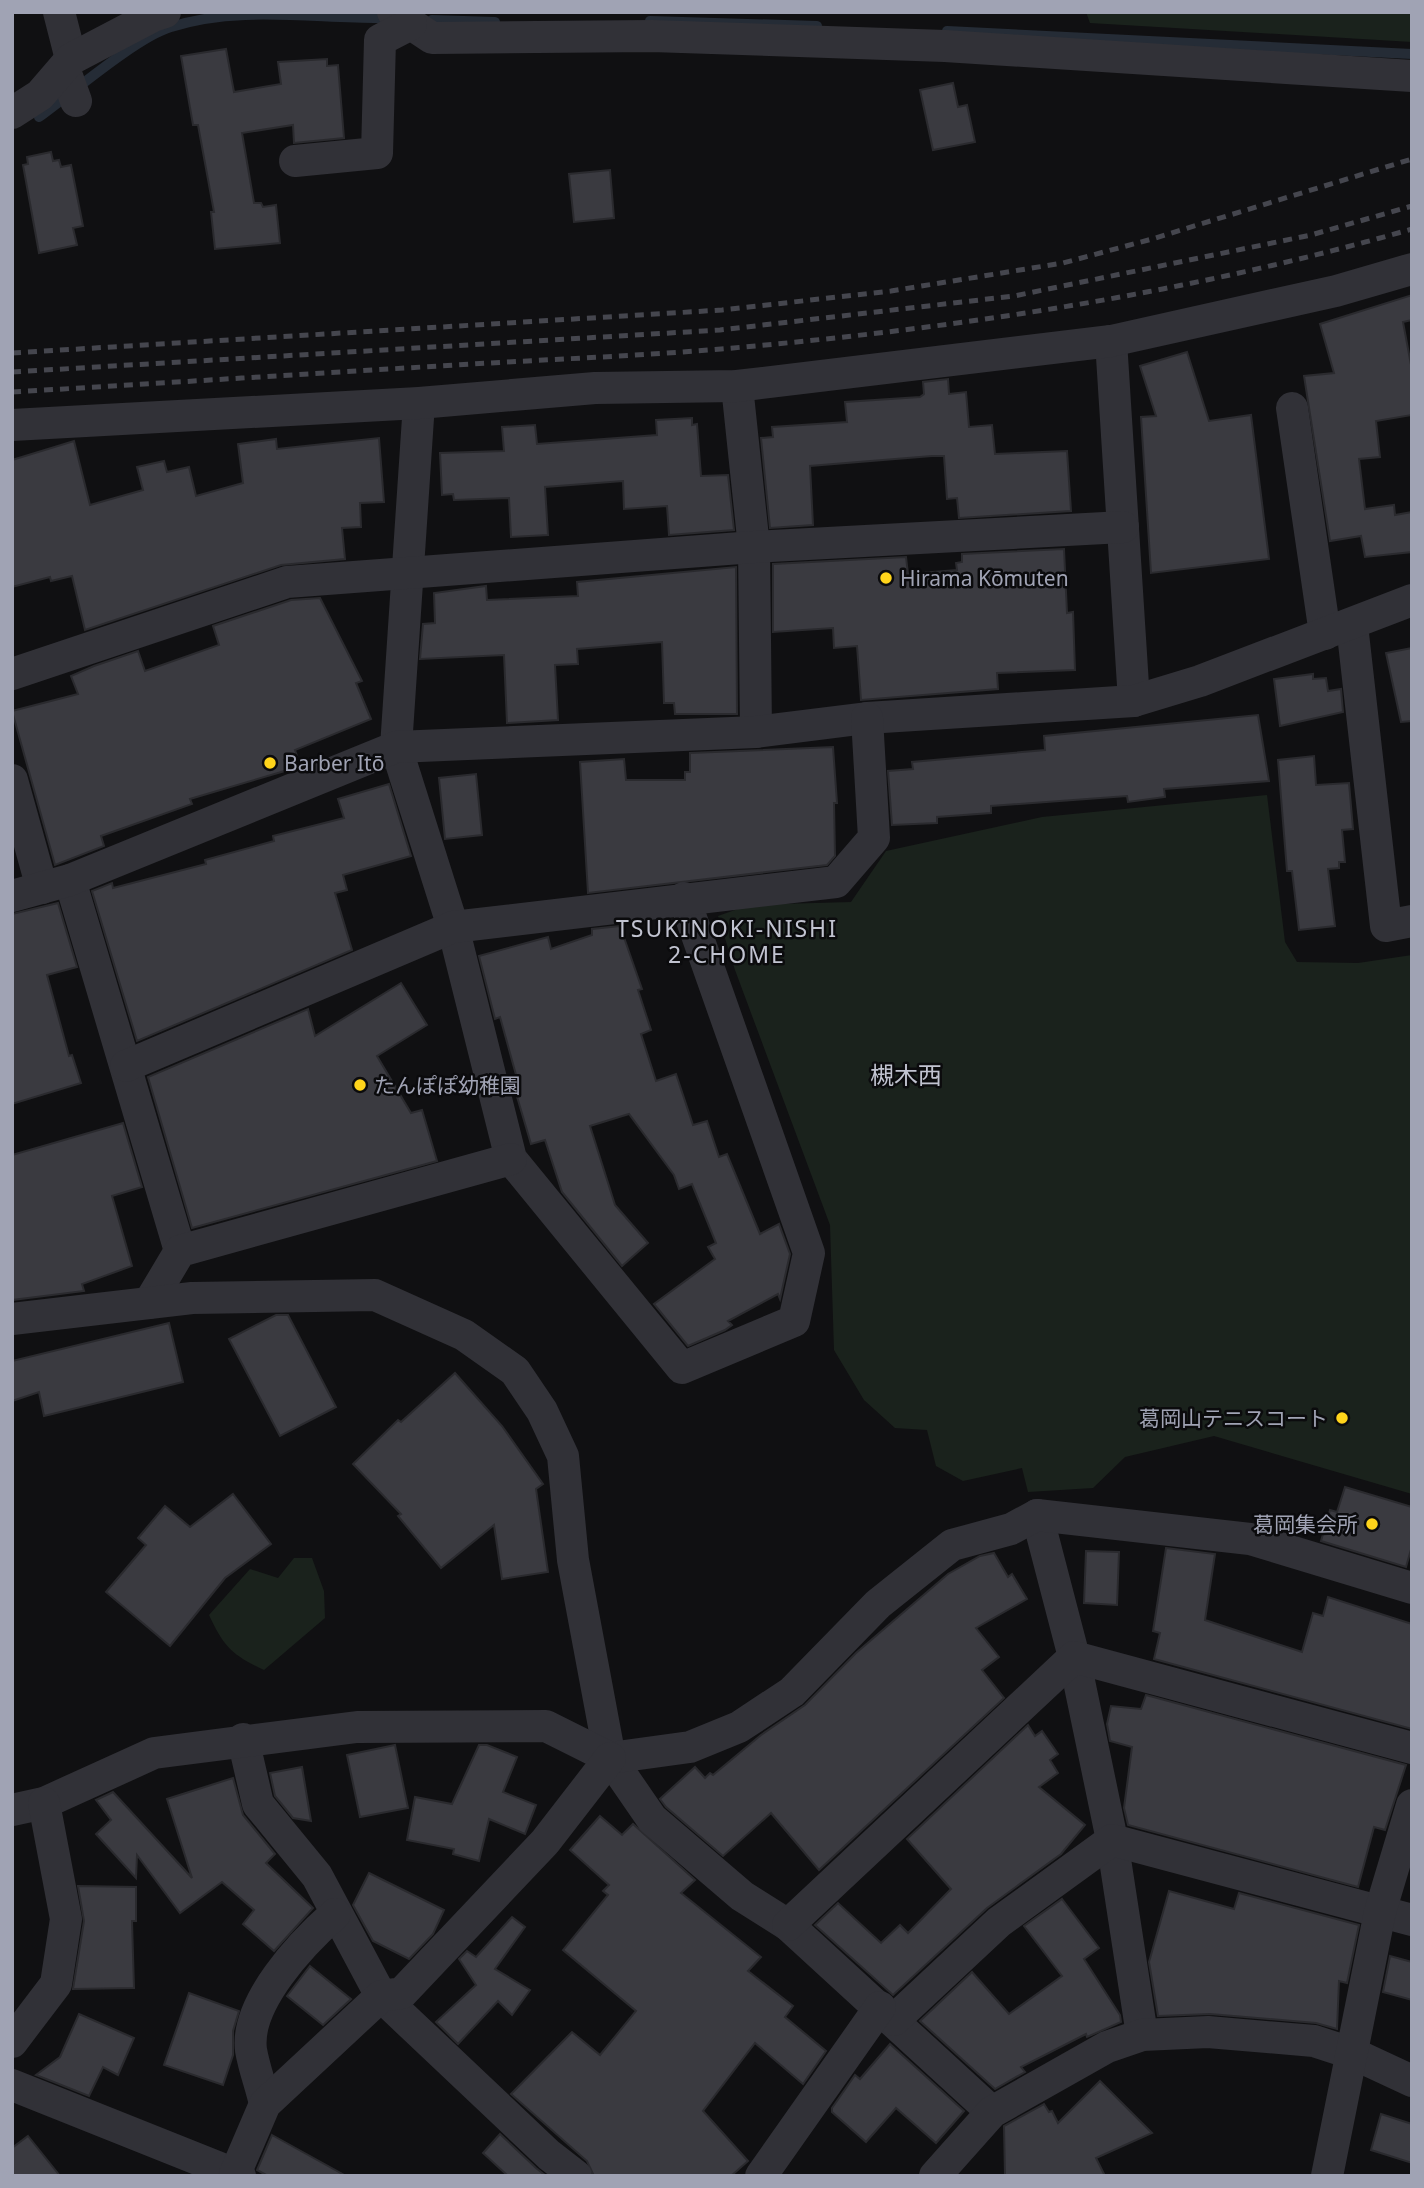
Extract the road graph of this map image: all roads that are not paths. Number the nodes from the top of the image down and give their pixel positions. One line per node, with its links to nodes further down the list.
1 (59, 12): 5 (street)
2 (165, 12): 5 (street)
3 (402, 18): 4 (street); 7 (street)
4 (1412, 76)
5 (69, 78): 6 (street)
6 (12, 113)
7 (295, 161)
8 (1412, 269): 9 (street)
9 (1111, 341): 10 (street); 14 (street)
10 (737, 386): 11 (street); 15 (street)
11 (419, 403): 13 (street); 16 (street)
12 (1292, 408): 18 (street)
13 (12, 425)
14 (1123, 527): 15 (street); 20 (street)
15 (754, 547): 16 (street); 22 (street)
16 (406, 572): 19 (street); 23 (street)
17 (1412, 600): 18 (street)
18 (1338, 629): 20 (street); 28 (street)
19 (12, 674)
20 (1134, 701): 21 (street)
21 (867, 718): 22 (street); 27 (street)
22 (755, 732): 23 (street)
23 (396, 747): 25 (street); 29 (street)
24 (12, 780): 25 (street)
25 (56, 884): 26 (street); 30 (street)
26 (12, 896)
27 (684, 898): 29 (street); 31 (street)
28 (1412, 921)
29 (453, 927): 30 (street); 31 (street)
30 (126, 1066): 32 (street)
31 (511, 1159): 32 (street)
32 (180, 1251): 33 (street)
33 (149, 1303): 34 (street); 40 (street)
34 (12, 1319)
35 (1037, 1515): 36 (street); 37 (street); 40 (street)
36 (1412, 1588)
37 (1074, 1657): 39 (street); 44 (street); 48 (street)
38 (243, 1739): 40 (street); 41 (street); 46 (street)
39 (1412, 1748)
40 (610, 1758): 48 (street); 49 (street)
41 (44, 1803): 43 (street); 51 (street)
42 (1412, 1805): 45 (street)
43 (12, 1810)
44 (1112, 1840): 45 (street); 50 (street); 52 (street)
45 (1380, 1912): 47 (street); 53 (street)
46 (335, 1914): 49 (street); 56 (street)
47 (1412, 1920)
48 (788, 1926): 50 (street)
49 (381, 1996): 56 (street); 59 (street)
50 (887, 2013): 57 (street); 60 (street)
51 (15, 2034)
52 (1142, 2035): 53 (street); 57 (street)
53 (1354, 2054): 54 (street); 62 (street)
54 (1412, 2081)
55 (12, 2085): 58 (street)
56 (265, 2104): 58 (street)
57 (992, 2112): 61 (street)
58 (238, 2175)
59 (576, 2176)
60 (761, 2176)
61 (935, 2176)
62 (1328, 2176)

